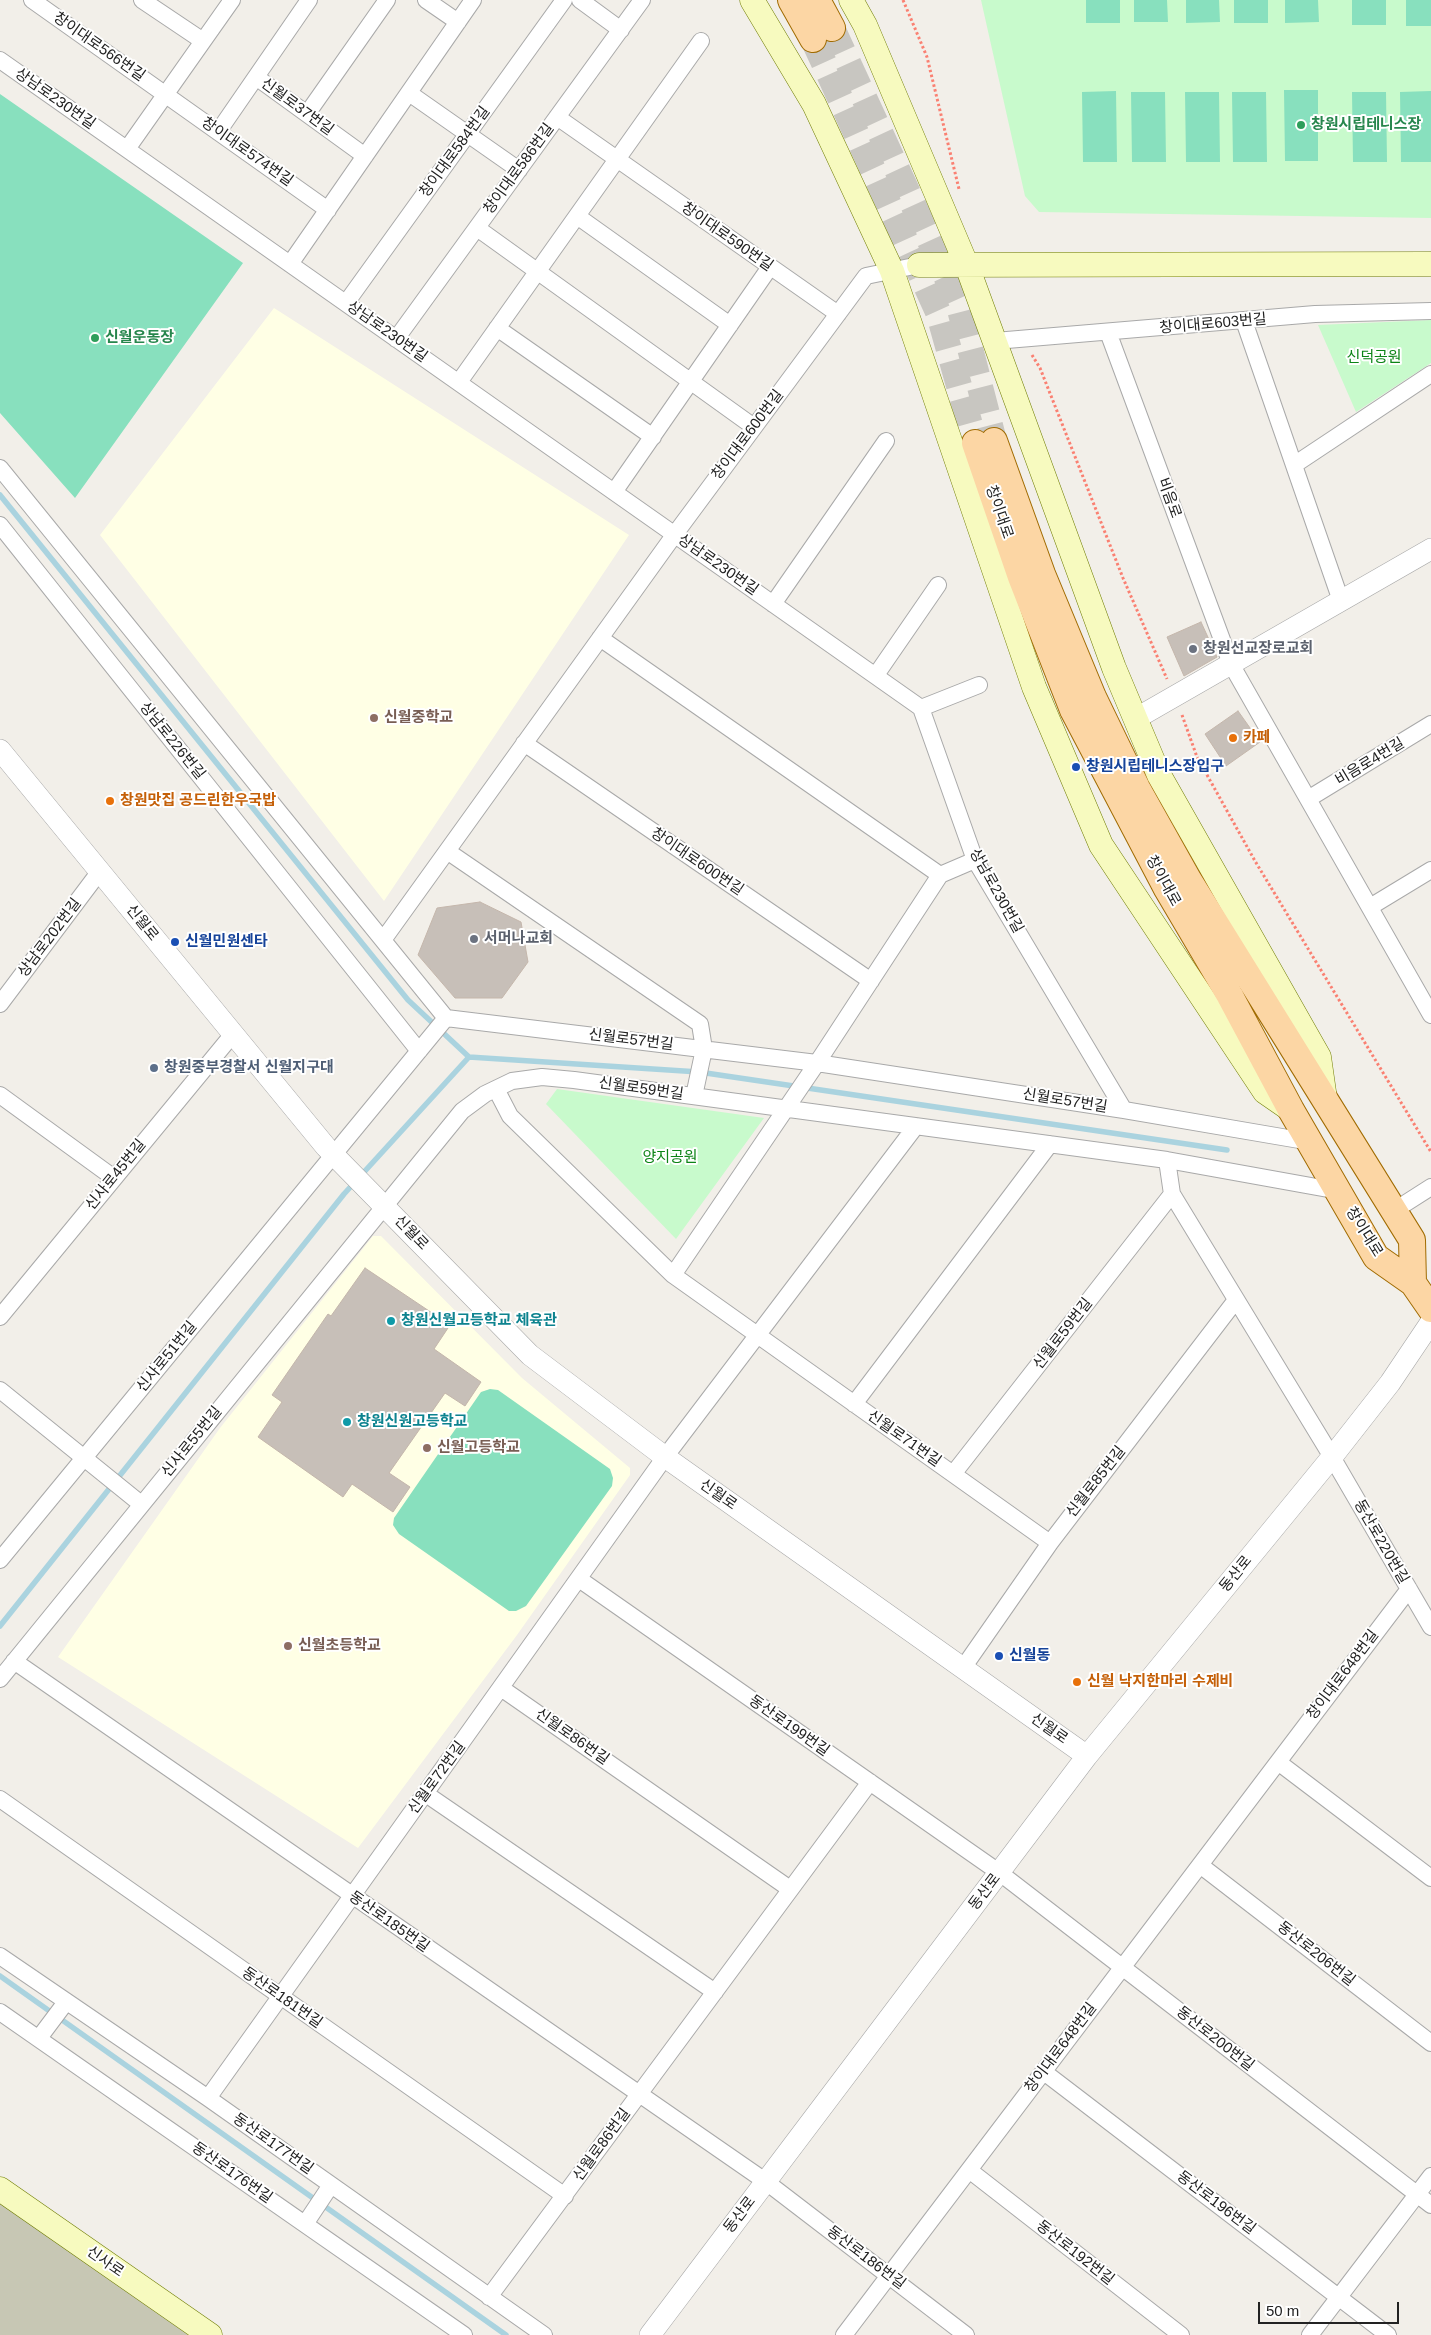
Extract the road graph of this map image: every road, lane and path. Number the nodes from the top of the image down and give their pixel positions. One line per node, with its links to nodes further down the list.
1 (32, 0): 23 (street, 창이대로566번길)
2 (232, 0): 18 (street)
3 (309, 0): 21 (street, 신월로37번길)
4 (387, 0): 24 (street)
5 (426, 0): 16 (street)
6 (473, 0): 16 (street)
7 (564, 0): 27 (street, 창이대로584번길)
8 (580, 0): 17 (street)
9 (642, 0): 17 (street, 창이대로586번길)
10 (752, 0): 41 (main road)
11 (791, 0): 12 (main road)
12 (817, 0)
13 (851, 0): 39 (main road)
14 (903, 0): 32 (path)
15 (145, 1): 18 (street)
16 (458, 22): 22 (street)
17 (621, 30): 25 (street, 창이대로586번길)
18 (203, 41): 23 (street)
19 (701, 41): 30 (street)
20 (0, 60): 28 (street, 상남로230번길)
21 (256, 77): 24 (street, 신월로37번길); 26 (street)
22 (409, 93): 27 (street); 29 (street)
23 (165, 94): 26 (street, 창이대로574번길); 28 (street)
24 (307, 114): 29 (street, 신월로37번길)
25 (557, 117): 30 (street, 창이대로590번길); 31 (street, 창이대로586번길)
26 (218, 132): 33 (street, 창이대로574번길)
27 (468, 134): 31 (street); 43 (street, 창이대로584번길)
28 (127, 149): 36 (street, 상남로230번길)
29 (365, 156): 33 (street)
30 (617, 160): 34 (street); 40 (street, 창이대로590번길)
31 (519, 170): 35 (street, 창이대로586번길)
32 (960, 192)
33 (328, 210): 36 (street)
34 (577, 216): 42 (street); 47 (street)
35 (476, 228): 42 (street); 50 (street, 창이대로586번길)
36 (290, 264): 43 (street, 상남로230번길)
37 (1431, 264): 39 (main road)
38 (919, 265): 39 (main road); 41 (street, 창이대로600번길)
39 (967, 266): 52 (main road)
40 (770, 267): 45 (street, 창이대로590번길); 47 (street)
41 (892, 271): 45 (street, 창이대로600번길); 100 (main road)
42 (537, 272): 48 (street); 55 (street)
43 (346, 303): 50 (street, 상남로230번길)
44 (1431, 311): 46 (street, 창이대로603번길)
45 (838, 314): 56 (street, 창이대로600번길)
46 (1244, 321): 49 (street, 창이대로603번길); 59 (street)
47 (730, 325): 55 (street)
48 (497, 328): 54 (street); 57 (street)
49 (1108, 332): 51 (street, 창이대로603번길); 69 (street, 비음로)
50 (396, 339): 54 (street, 상남로230번길)
51 (1023, 339): 52 (street, 창이대로603번길); 72 (path)
52 (994, 342): 74 (main road)
53 (1431, 374): 59 (street)
54 (459, 382): 61 (street, 상남로230번길)
55 (691, 382): 56 (street); 57 (street)
56 (754, 427): 63 (street, 창이대로600번길)
57 (653, 437): 61 (street)
58 (886, 441): 67 (street, 상남로230번길)
59 (1294, 465): 66 (street)
60 (0, 468): 85 (street)
61 (614, 492): 63 (street, 상남로230번길)
62 (0, 524): 91 (street, 상남로226번길)
63 (675, 534): 67 (street, 상남로230번길); 68 (street, 창이대로600번길)
64 (1431, 549): 66 (street)
65 (938, 585): 70 (street)
66 (1341, 601): 69 (street)
67 (773, 604): 70 (street, 상남로230번길)
68 (600, 638): 76 (street, 창이대로600번길); 83 (street)
69 (1231, 664): 72 (street); 78 (street)
70 (876, 675): 73 (street, 상남로230번길)
71 (979, 686): 73 (street)
72 (1175, 696): 74 (street); 104 (path)
73 (921, 708): 80 (street, 상남로230번길)
74 (1135, 719): 97 (main road)
75 (1431, 724): 78 (street, 비음로4번길)
76 (524, 743): 79 (street, 창이대로600번길); 86 (street, 창이대로600번길)
77 (0, 750): 82 (street, 신월로)
78 (1308, 799): 84 (street)
79 (447, 851): 85 (street, 창이대로600번길); 92 (street)
80 (975, 860): 83 (street); 99 (street, 상남로230번길)
81 (1431, 870): 84 (street)
82 (100, 872): 87 (street, 상남로202번길); 90 (street, 신월로)
83 (940, 875): 86 (street)
84 (1370, 907): 88 (street)
85 (383, 940): 89 (street)
86 (871, 981): 93 (street)
87 (0, 1004)
88 (1431, 1015)
89 (445, 1018): 91 (street); 92 (street, 신월로57번길)
90 (233, 1034): 105 (street, 신월로); 107 (street, 신사로45번길)
91 (419, 1051): 105 (street)
92 (703, 1054): 93 (street, 신월로57번길); 95 (street)
93 (813, 1069): 98 (street); 99 (street, 신월로57번길)
94 (496, 1089): 95 (street, 신월로59번길); 111 (street, 신월로59번길); 113 (street)
95 (695, 1092): 98 (street, 신월로59번길)
96 (0, 1096): 107 (street)
97 (1325, 1101): 100 (main road, 창이대로); 112 (main road, 창이대로)
98 (790, 1103): 101 (street, 신월로59번길); 113 (street)
99 (1124, 1110): 102 (street, 신월로57번길)
100 (1291, 1110): 102 (main road, 창이대로)
101 (916, 1126): 103 (street, 신월로59번길); 119 (street)
102 (1311, 1142): 109 (main road, 창이대로)
103 (1050, 1144): 106 (street, 신월로59번길); 121 (street)
104 (1431, 1152)
105 (338, 1159): 111 (street, 신월로); 124 (street, 신사로51번길)
106 (1167, 1160): 109 (street, 신월로59번길); 110 (street)
107 (114, 1178): 117 (street, 신사로45번길)
108 (1431, 1188): 112 (street)
109 (1339, 1191): 114 (main road, 창이대로)
110 (1172, 1194): 115 (street); 125 (street, 신월로59번길)
111 (382, 1203): 123 (street, 신월로); 126 (street, 신사로55번길)
112 (1395, 1210): 114 (main road, 창이대로)
113 (672, 1275): 119 (street)
114 (1413, 1282): 116 (main road, 창이대로)
115 (1236, 1300): 122 (street); 127 (street, 신월로85번길)
116 (1431, 1309)
117 (0, 1317)
118 (1431, 1322): 122 (street, 동산로)
119 (758, 1335): 121 (street, 신월로71번길); 123 (street)
120 (0, 1390): 124 (street)
121 (854, 1404): 125 (street, 신월로71번길)
122 (1332, 1457): 130 (street, 동산로220번길); 136 (street, 동산로)
123 (665, 1458): 129 (street, 신월로72번길); 133 (street, 신월로)
124 (88, 1460): 126 (street); 128 (street, 신사로51번길)
125 (954, 1474): 127 (street, 신월로71번길)
126 (138, 1502): 132 (street, 신사로55번길)
127 (1050, 1543): 133 (street, 신월로85번길)
128 (0, 1560)
129 (579, 1579): 135 (street, 신월로72번길); 138 (street, 동산로199번길)
130 (1408, 1589): 131 (street, 동산로220번길); 137 (street, 창이대로648번길)
131 (1431, 1627)
132 (14, 1661): 134 (street, 신사로55번길); 145 (street, 동산로185번길)
133 (962, 1668): 136 (street, 신월로)
134 (0, 1679)
135 (501, 1688): 139 (street, 신월로72번길); 144 (street, 신월로86번길)
136 (1087, 1756): 142 (street, 동산로)
137 (1278, 1762): 141 (street, 창이대로648번길); 143 (street)
138 (870, 1782): 142 (street, 동산로199번길); 144 (street, 신월로86번길)
139 (426, 1794): 145 (street, 신월로72번길); 148 (street)
140 (0, 1799): 149 (street, 동산로181번길)
141 (1200, 1865): 147 (street, 창이대로648번길); 153 (street, 동산로206번길)
142 (1000, 1873): 147 (street, 동산로200번길); 159 (street, 동산로)
143 (1431, 1878)
144 (790, 1889): 148 (street, 신월로86번길)
145 (353, 1896): 149 (street, 신월로72번길); 155 (street, 동산로185번길)
146 (0, 1956): 150 (street, 동산로177번길)
147 (1123, 1967): 154 (street, 창이대로648번길); 162 (street, 동산로200번길)
148 (715, 1992): 155 (street, 신월로86번길)
149 (281, 1997): 156 (street, 신월로72번길); 163 (street, 동산로181번길)
150 (65, 2004): 152 (street); 156 (street, 동산로177번길)
151 (0, 2012): 152 (street, 동산로176번길)
152 (40, 2036): 165 (street, 동산로176번길)
153 (1431, 2044)
154 (1044, 2072): 157 (street, 창이대로648번길); 168 (street, 동산로196번길)
155 (639, 2095): 159 (street, 동산로185번길); 163 (street, 신월로86번길)
156 (208, 2098): 161 (street, 동산로177번길)
157 (969, 2170): 166 (street, 창이대로648번길); 175 (street, 동산로192번길)
158 (1431, 2176): 162 (street)
159 (766, 2181): 166 (street, 동산로186번길); 172 (street, 동산로)
160 (0, 2189): 169 (main road, 신사로)
161 (328, 2189): 165 (street); 167 (street, 동산로177번길)
162 (1417, 2194): 164 (street, 동산로200번길); 168 (street)
163 (565, 2196): 167 (street, 신월로86번길)
164 (1431, 2205)
165 (306, 2221): 170 (street, 동산로176번길)
166 (889, 2276): 173 (street, 창이대로648번길); 174 (street, 동산로186번길)
167 (489, 2297): 171 (street, 동산로177번길)
168 (1338, 2297): 176 (street); 177 (street, 동산로196번길)
169 (210, 2335)
170 (464, 2335)
171 (544, 2335)
172 (650, 2335)
173 (844, 2335)
174 (966, 2335)
175 (1181, 2335)
176 (1310, 2335)
177 (1388, 2335)

